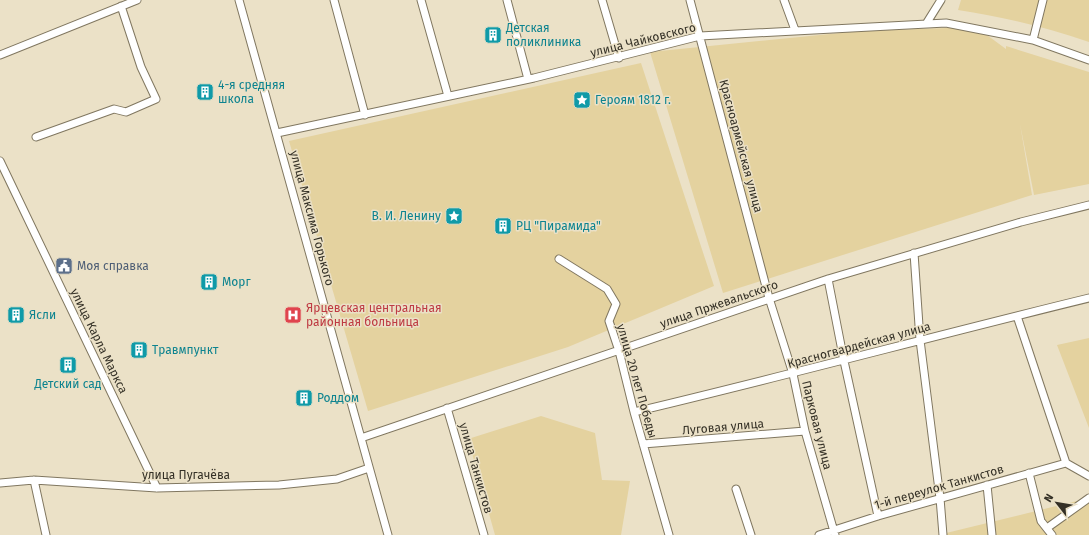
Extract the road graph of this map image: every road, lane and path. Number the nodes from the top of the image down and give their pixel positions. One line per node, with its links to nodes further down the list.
1 (137, 0): 11 (street)
2 (239, 0): 22 (street, улица Максима Горького)
3 (334, 0): 21 (street)
4 (421, 0): 20 (street)
5 (507, 0): 19 (street)
6 (602, 0): 17 (street)
7 (690, 0): 14 (street, Красноармейская улица)
8 (784, 0): 13 (street)
9 (940, 0): 12 (street)
10 (1043, 0): 15 (street)
11 (121, 6): 16 (street); 23 (street)
12 (926, 24): 13 (street, улица Чайковского); 15 (street, улица Чайковского)
13 (795, 30): 14 (street, улица Чайковского)
14 (700, 36): 17 (street, улица Чайковского); 29 (street, Красноармейская улица)
15 (1033, 40): 18 (street, улица Чайковского)
16 (0, 54)
17 (619, 58): 19 (street, улица Чайковского)
18 (1089, 60)
19 (528, 79): 20 (street, улица Чайковского)
20 (448, 96): 21 (street, улица Чайковского)
21 (365, 115): 22 (street, улица Чайковского)
22 (277, 133): 39 (street, улица Максима Горького)
23 (36, 137)
24 (0, 161): 48 (street, улица Карла Маркса)
25 (1089, 205): 26 (street, улица Пржевальского)
26 (914, 253): 28 (street, улица Пржевальского); 32 (street)
27 (559, 259): 33 (street, улица 20 лет Победы)
28 (828, 279): 29 (street, улица Пржевальского); 34 (street)
29 (769, 298): 33 (street, улица Пржевальского); 35 (street, Парковая улица)
30 (1089, 298): 31 (street, Красногвардейская улица)
31 (1017, 316): 32 (street, Красногвардейская улица); 41 (street)
32 (920, 340): 34 (street, Красногвардейская улица); 50 (street)
33 (619, 351): 36 (street, улица Пржевальского); 37 (street, улица 20 лет Победы)
34 (844, 361): 35 (street, Красногвардейская улица); 52 (street)
35 (792, 374): 37 (street, Красногвардейская улица); 38 (street, Парковая улица)
36 (447, 408): 39 (street, улица Пржевальского); 57 (street, улица Танкистов)
37 (634, 412): 40 (street, улица 20 лет Победы)
38 (805, 431): 40 (street, Луговая улица); 54 (street, Парковая улица)
39 (361, 438): 42 (street, улица Максима Горького)
40 (643, 444): 58 (street, улица 20 лет Победы)
41 (1066, 463): 43 (street, 1-й переулок Танкистов); 44 (street)
42 (370, 468): 48 (street, улица Пугачёва); 56 (street, улица Максима Горького)
43 (1029, 473): 47 (street, 1-й переулок Танкистов); 53 (street)
44 (1089, 476)
45 (34, 480): 46 (street, улица Пугачёва); 48 (street, улица Пугачёва); 55 (street)
46 (0, 483)
47 (987, 485): 50 (street, 1-й переулок Танкистов); 62 (street)
48 (157, 488)
49 (736, 489): 59 (street)
50 (940, 498): 52 (street, 1-й переулок Танкистов); 61 (street)
51 (1089, 498): 53 (street)
52 (878, 516): 54 (street, 1-й переулок Танкистов)
53 (1047, 528): 63 (street)
54 (835, 533): 60 (street, 1-й переулок Танкистов)
55 (46, 535)
56 (388, 535)
57 (484, 535)
58 (669, 535)
59 (751, 535)
60 (819, 535)
61 (943, 535)
62 (992, 535)
63 (1052, 535)

